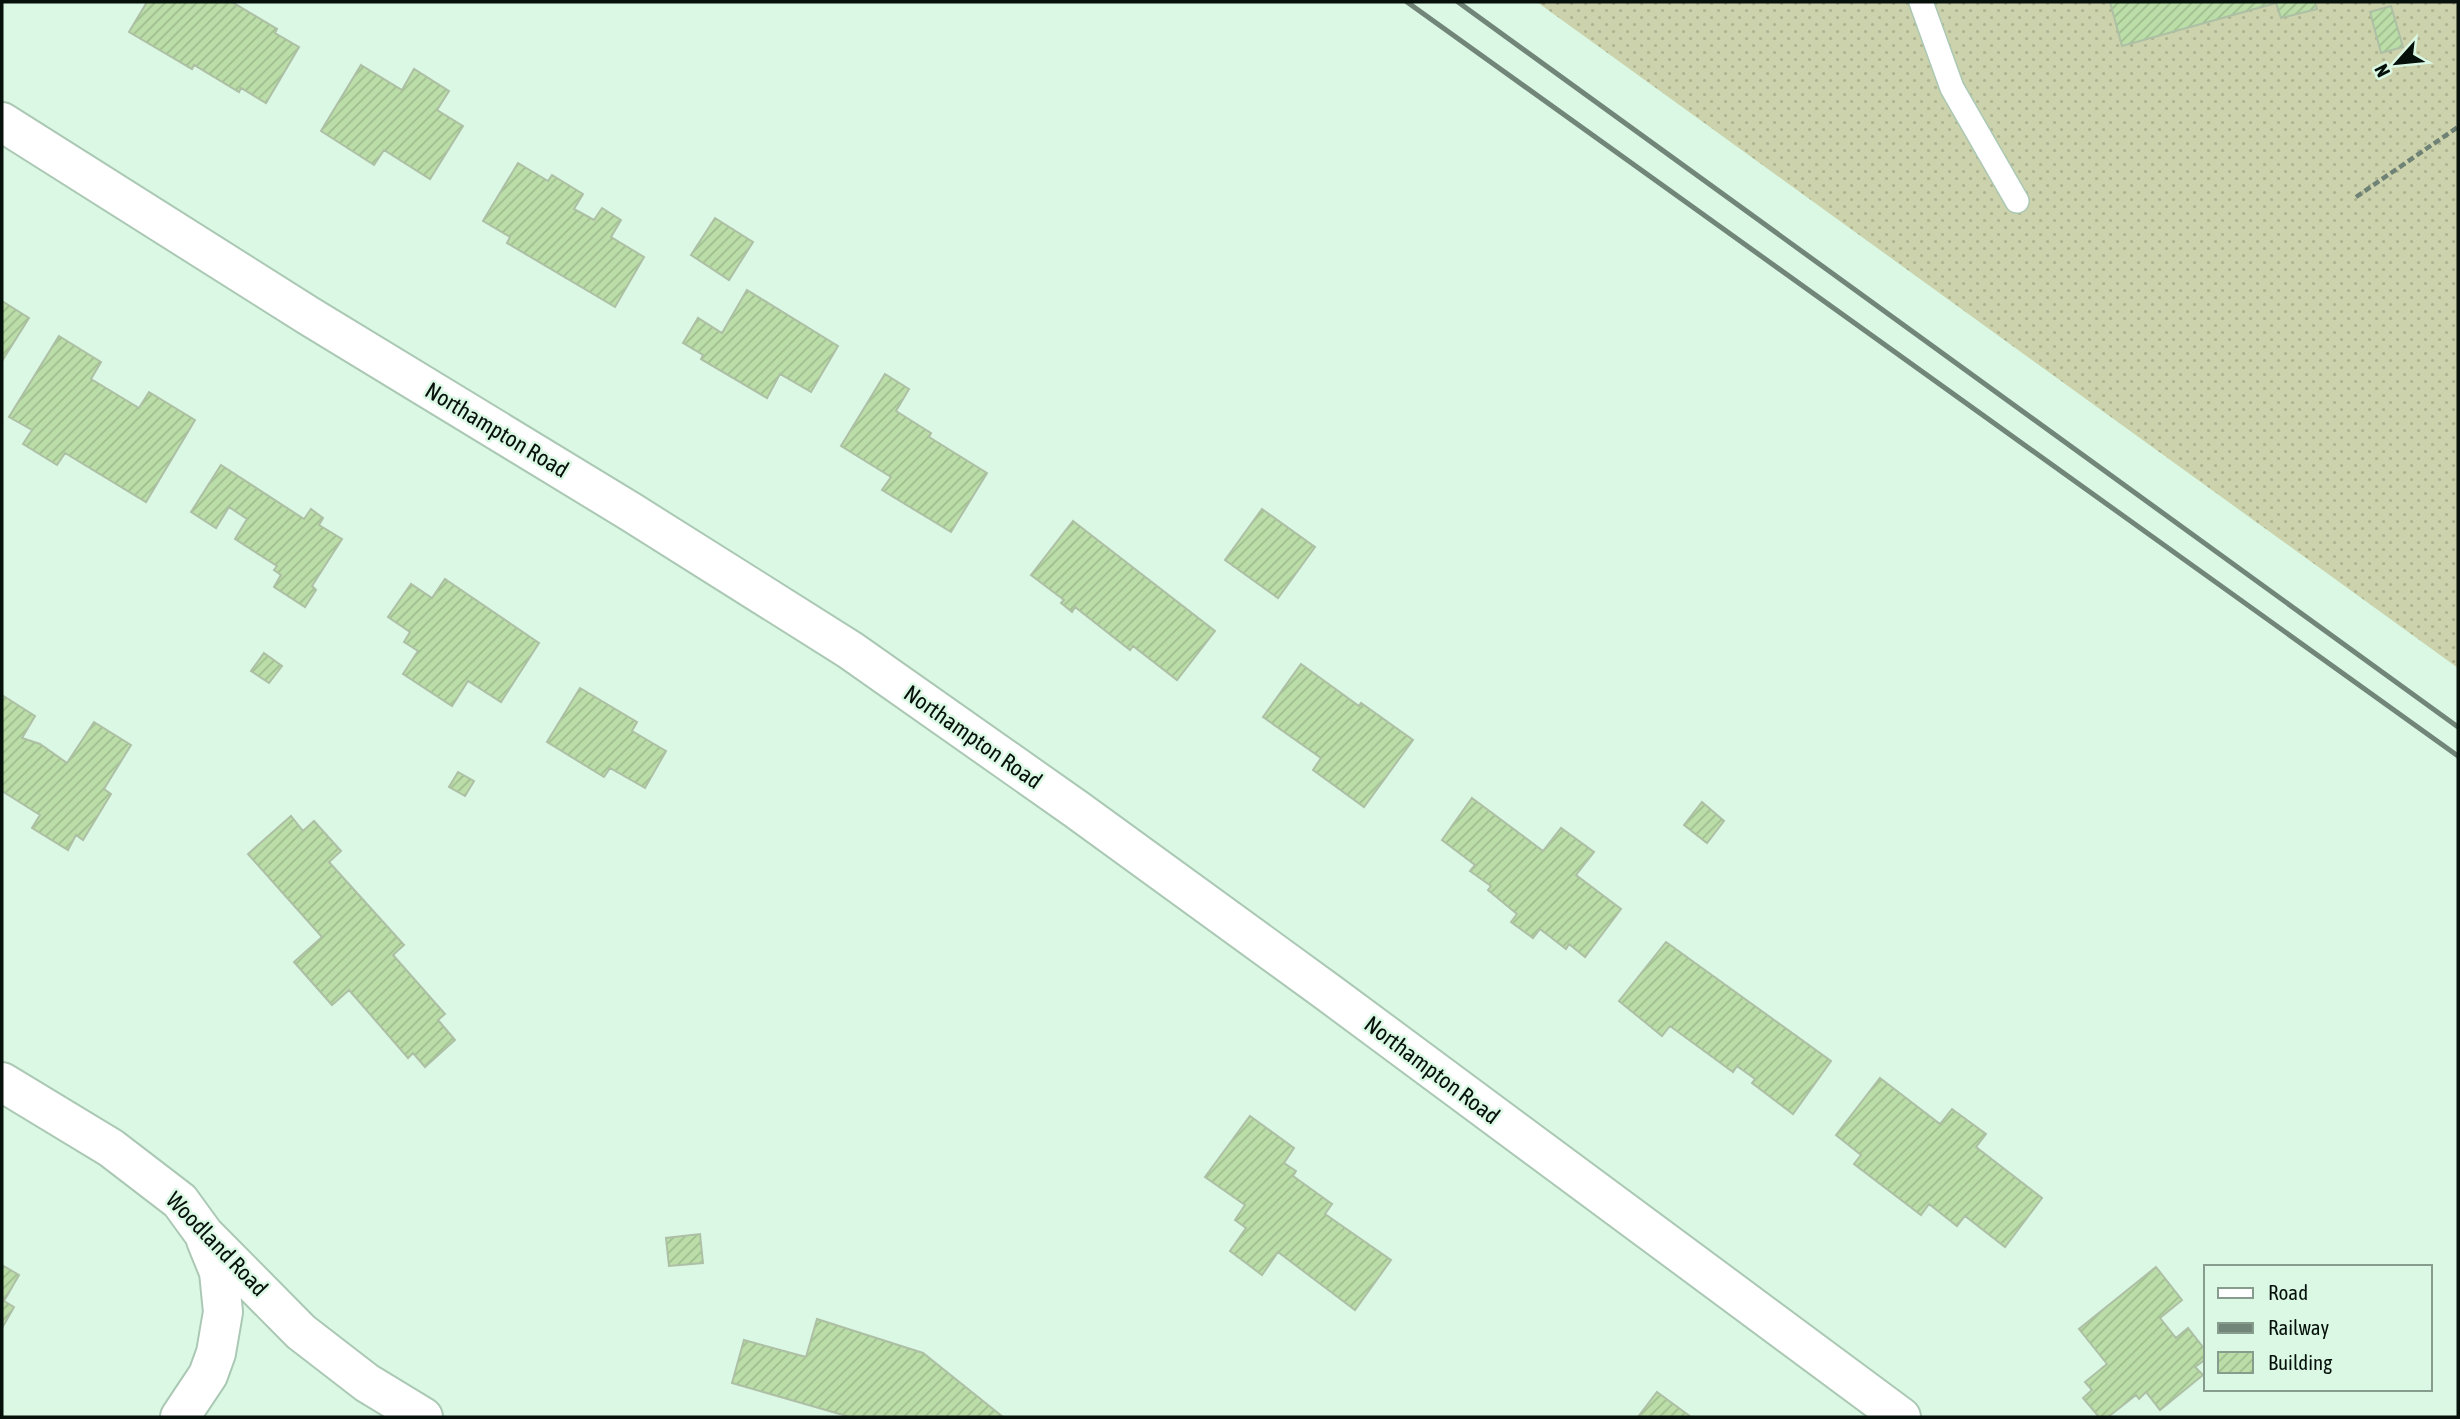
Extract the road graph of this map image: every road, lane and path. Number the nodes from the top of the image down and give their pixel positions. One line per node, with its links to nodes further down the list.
1 (1920, 2): 5 (lane)
2 (2, 122): 10 (street, Northampton Road)
3 (2458, 127): 4 (path)
4 (2356, 197)
5 (2017, 201)
6 (2, 1082): 7 (street, Woodland Road)
7 (204, 1234): 8 (street); 9 (street, Woodland Road)
8 (180, 1417)
9 (423, 1417)
10 (1901, 1417)

